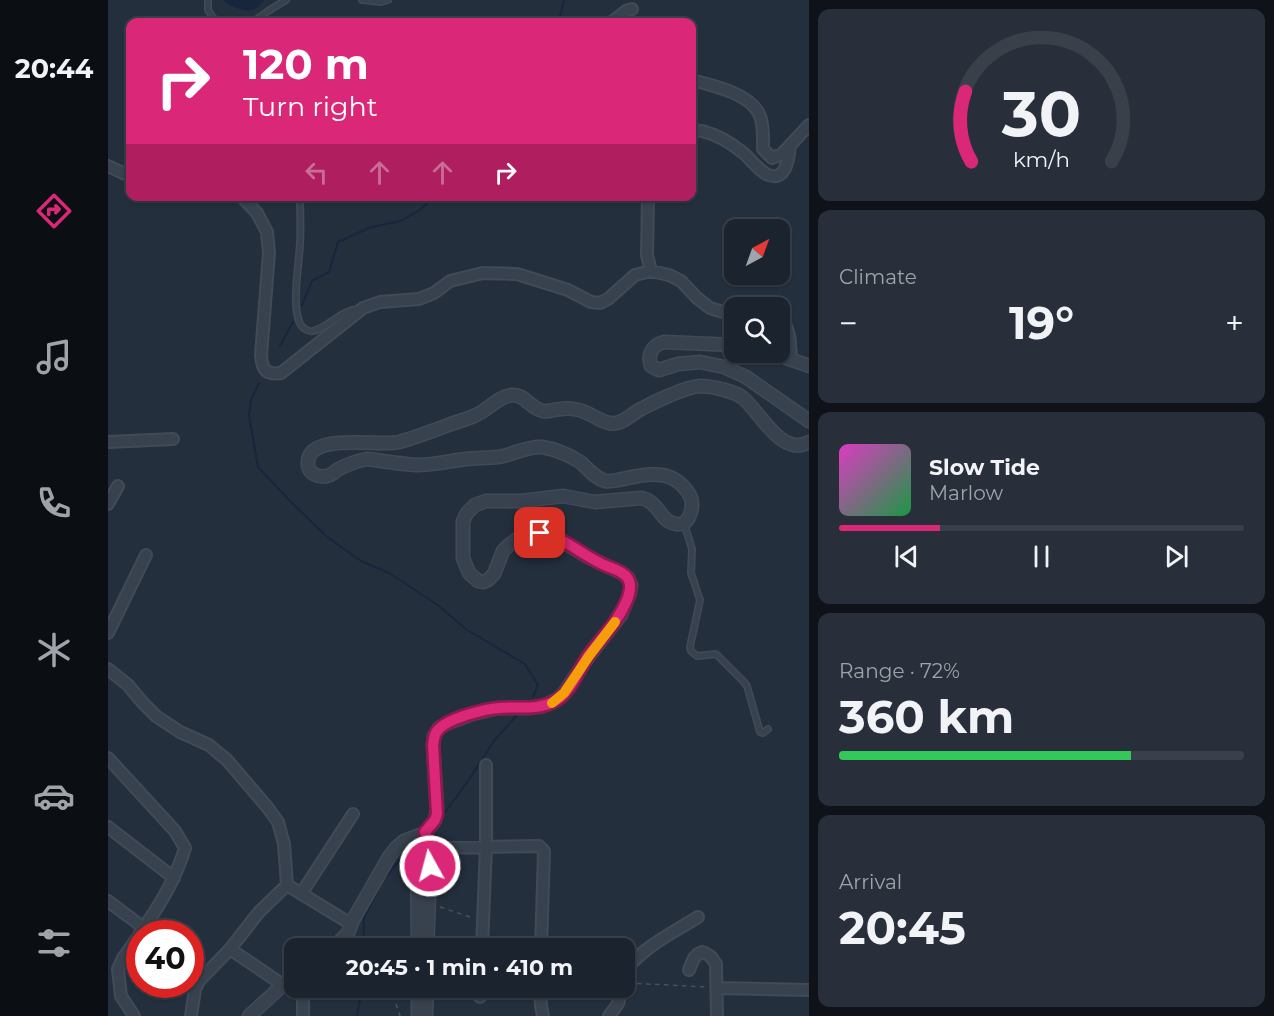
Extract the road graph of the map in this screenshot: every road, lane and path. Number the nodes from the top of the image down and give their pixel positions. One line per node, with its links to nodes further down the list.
1 (208, 0): 6 (lane)
2 (286, 0): 7 (lane)
3 (362, 0): 4 (lane)
4 (388, 0)
5 (632, 9): 8 (street)
6 (213, 18)
7 (258, 18)
8 (617, 18)
9 (696, 81): 12 (street)
10 (809, 126): 12 (street)
11 (696, 131): 12 (street)
12 (790, 145)
13 (108, 166): 14 (street)
14 (126, 174)
15 (246, 201): 19 (street)
16 (300, 201): 19 (lane)
17 (648, 201): 18 (street)
18 (651, 271): 19 (street); 20 (street)
19 (363, 308)
20 (724, 312)
21 (724, 345): 25 (street)
22 (790, 350): 23 (street)
23 (791, 360): 24 (street)
24 (809, 366)
25 (809, 421)
26 (173, 439): 27 (street)
27 (108, 442)
28 (809, 442): 31 (street)
29 (118, 486): 30 (street)
30 (108, 504)
31 (684, 523): 35 (lane); 40 (street)
32 (146, 555): 33 (street)
33 (108, 633)
34 (108, 669): 44 (street)
35 (768, 729)
36 (108, 758): 43 (street)
37 (486, 765): 41 (street)
38 (353, 814): 45 (street)
39 (108, 827): 43 (street)
40 (425, 832): 42 (street); 52 (street); 54 (street)
41 (486, 846): 42 (street); 51 (street); 57 (street)
42 (431, 848): 47 (street)
43 (174, 878): 50 (street)
44 (286, 885): 45 (street); 58 (street)
45 (301, 894): 52 (street)
46 (108, 901): 49 (street)
47 (428, 903): 51 (path); 55 (street)
48 (699, 917): 60 (street)
49 (128, 920)
50 (149, 920)
51 (483, 921): 56 (street)
52 (351, 924): 53 (street)
53 (343, 938)
54 (418, 938)
55 (427, 938)
56 (482, 938)
57 (542, 938)
58 (230, 949): 65 (street); 75 (street)
59 (126, 954): 63 (street)
60 (635, 958)
61 (689, 970): 66 (street)
62 (108, 974): 63 (street)
63 (118, 982): 74 (street)
64 (635, 984): 66 (path)
65 (283, 985): 76 (street)
66 (717, 988): 67 (street); 83 (street)
67 (809, 990)
68 (303, 998): 77 (street)
69 (394, 998): 78 (path)
70 (418, 998): 79 (street)
71 (427, 998): 80 (street)
72 (541, 998): 81 (street)
73 (619, 998): 82 (street)
74 (134, 1016)
75 (191, 1016)
76 (249, 1016)
77 (303, 1016)
78 (400, 1016)
79 (418, 1016)
80 (426, 1016)
81 (543, 1016)
82 (609, 1016)
83 (717, 1016)

